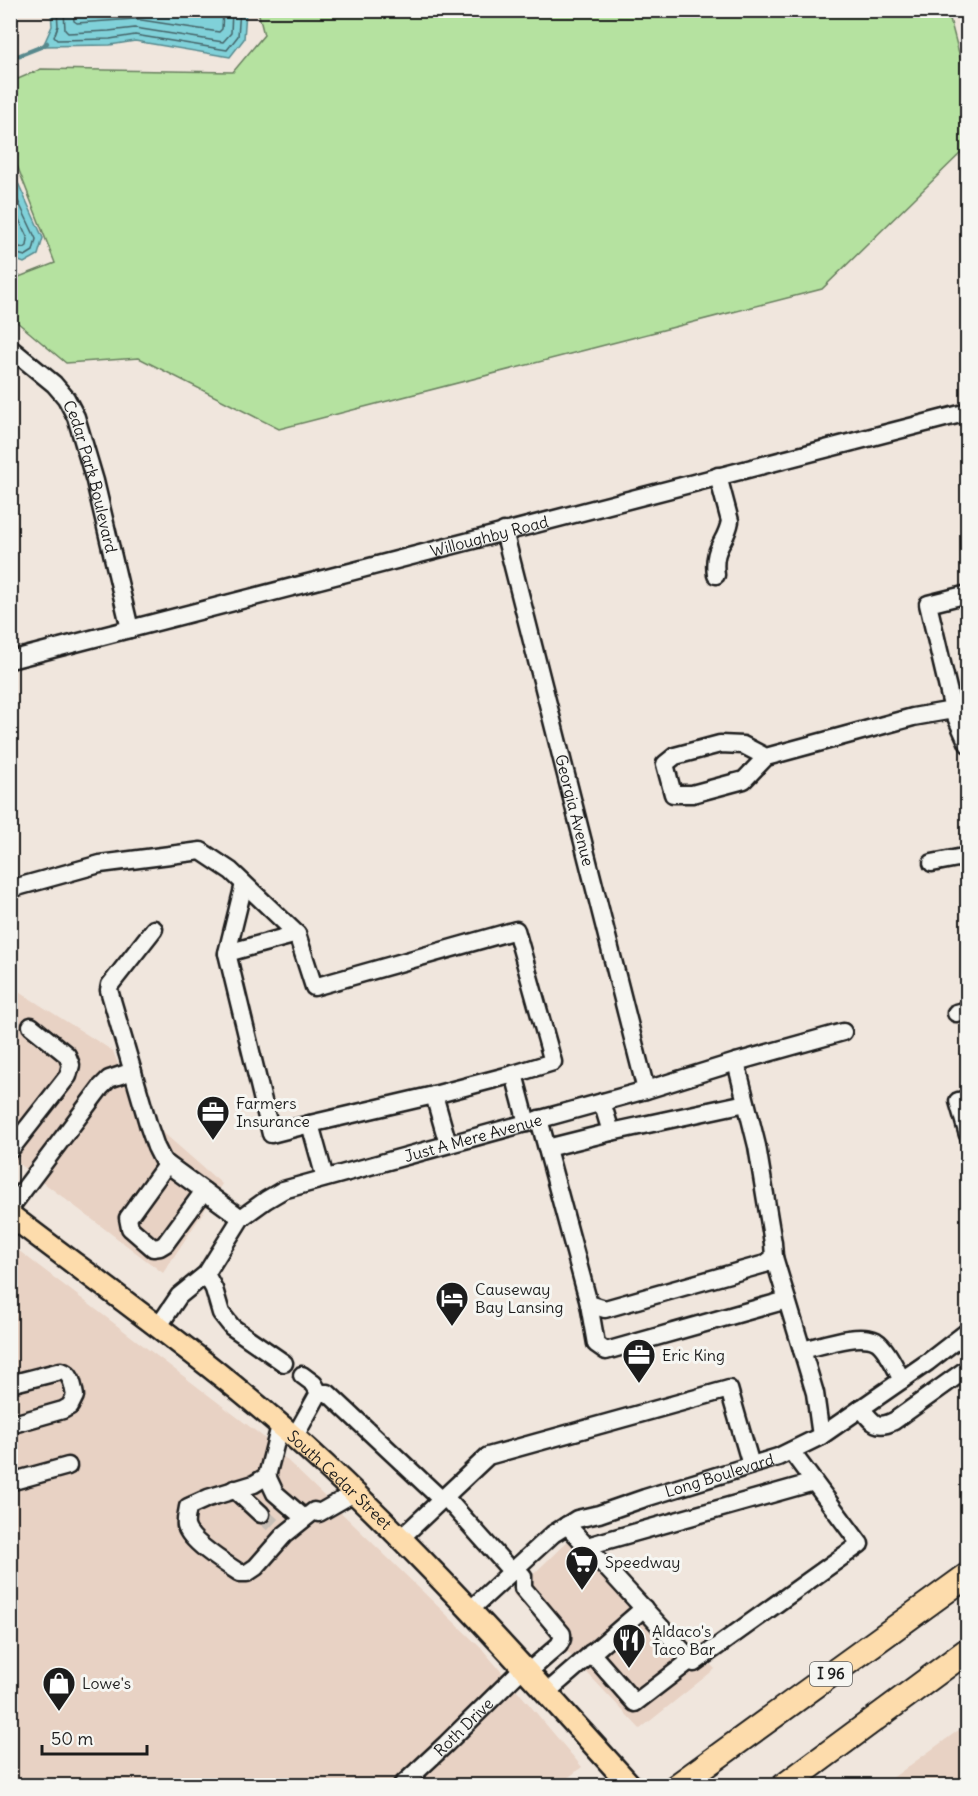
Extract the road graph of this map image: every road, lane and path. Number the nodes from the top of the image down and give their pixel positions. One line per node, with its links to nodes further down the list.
1 (10, 348): 7 (street, Cedar Park Boulevard)
2 (968, 412): 3 (street, Willoughby Road)
3 (718, 476): 4 (street, Willoughby Road); 5 (street)
4 (504, 531): 7 (street, Willoughby Road); 24 (street, Georgia Avenue)
5 (716, 575)
6 (968, 594): 9 (street)
7 (130, 629): 8 (street, Willoughby Road)
8 (10, 660)
9 (953, 710): 10 (street); 11 (street)
10 (968, 744)
11 (766, 757): 11 (street)
12 (968, 856): 13 (street)
13 (932, 863)
14 (244, 884): 15 (street); 17 (street); 18 (street)
15 (10, 889)
16 (154, 929): 22 (street)
17 (297, 934): 18 (street); 23 (street)
18 (227, 953): 30 (street)
19 (31, 1026): 35 (street)
20 (843, 1032): 21 (street, Just A Mere Avenue)
21 (736, 1062): 24 (street, Just A Mere Avenue); 28 (street)
22 (133, 1071): 36 (street); 39 (street)
23 (514, 1074): 25 (street); 29 (street)
24 (646, 1090): 27 (street, Just A Mere Avenue)
25 (434, 1095): 30 (street); 33 (street)
26 (968, 1099): 32 (street)
27 (602, 1102): 29 (street, Just A Mere Avenue); 31 (street)
28 (746, 1103): 31 (street); 42 (street)
29 (533, 1121): 33 (street, Just A Mere Avenue); 34 (street)
30 (310, 1124): 37 (street)
31 (611, 1132): 34 (street)
32 (968, 1135)
33 (447, 1144): 37 (street, Just A Mere Avenue)
34 (547, 1148): 45 (street)
35 (10, 1150)
36 (167, 1164): 38 (street); 38 (street)
37 (325, 1178): 41 (street, Just A Mere Avenue)
38 (204, 1191): 41 (street)
39 (10, 1208)
40 (10, 1215): 46 (main road, South Cedar Street)
41 (241, 1218): 43 (street, Just A Mere Avenue)
42 (774, 1257): 44 (street); 45 (street)
43 (206, 1274): 46 (street, Just A Mere Avenue); 49 (street)
44 (787, 1300): 45 (street); 48 (street)
45 (589, 1304)
46 (158, 1327): 57 (main road, South Cedar Street)
47 (968, 1331): 52 (street, Long Boulevard)
48 (802, 1350): 52 (street); 58 (street)
49 (284, 1363)
50 (968, 1368): 55 (street)
51 (302, 1375): 54 (street)
52 (902, 1380): 55 (street, Long Boulevard)
53 (10, 1384): 56 (street)
54 (319, 1393): 57 (street); 67 (street)
55 (861, 1408): 58 (street, Long Boulevard)
56 (10, 1425)
57 (287, 1432): 62 (street); 66 (main road, South Cedar Street)
58 (821, 1436): 59 (street, Long Boulevard)
59 (791, 1451): 60 (street, Long Boulevard); 64 (street)
60 (751, 1465): 67 (street); 70 (street, Long Boulevard)
61 (68, 1467): 63 (street)
62 (267, 1476): 65 (street); 69 (street)
63 (10, 1482)
64 (814, 1482): 72 (street); 79 (street)
65 (234, 1489): 68 (street); 69 (street)
66 (354, 1493): 69 (street); 71 (main road, South Cedar Street)
67 (443, 1498): 71 (street); 73 (street)
68 (261, 1514)
69 (304, 1518)
70 (567, 1525): 72 (street); 73 (street, Long Boulevard)
71 (401, 1538): 76 (main road, South Cedar Street)
72 (587, 1546): 75 (street)
73 (514, 1570): 76 (street, Long Boulevard); 80 (street, Roth Drive)
74 (968, 1575): 82 (highway, I 96)
75 (644, 1608): 78 (street); 79 (street)
76 (470, 1610): 80 (main road, South Cedar Street)
77 (968, 1650): 85 (highway)
78 (591, 1653): 79 (street); 81 (street)
79 (691, 1660)
80 (525, 1671): 81 (main road, South Cedar Street); 83 (street, Roth Drive)
81 (546, 1693): 84 (main road, South Cedar Street)
82 (686, 1780)
83 (401, 1785)
84 (631, 1785)
85 (784, 1785)

